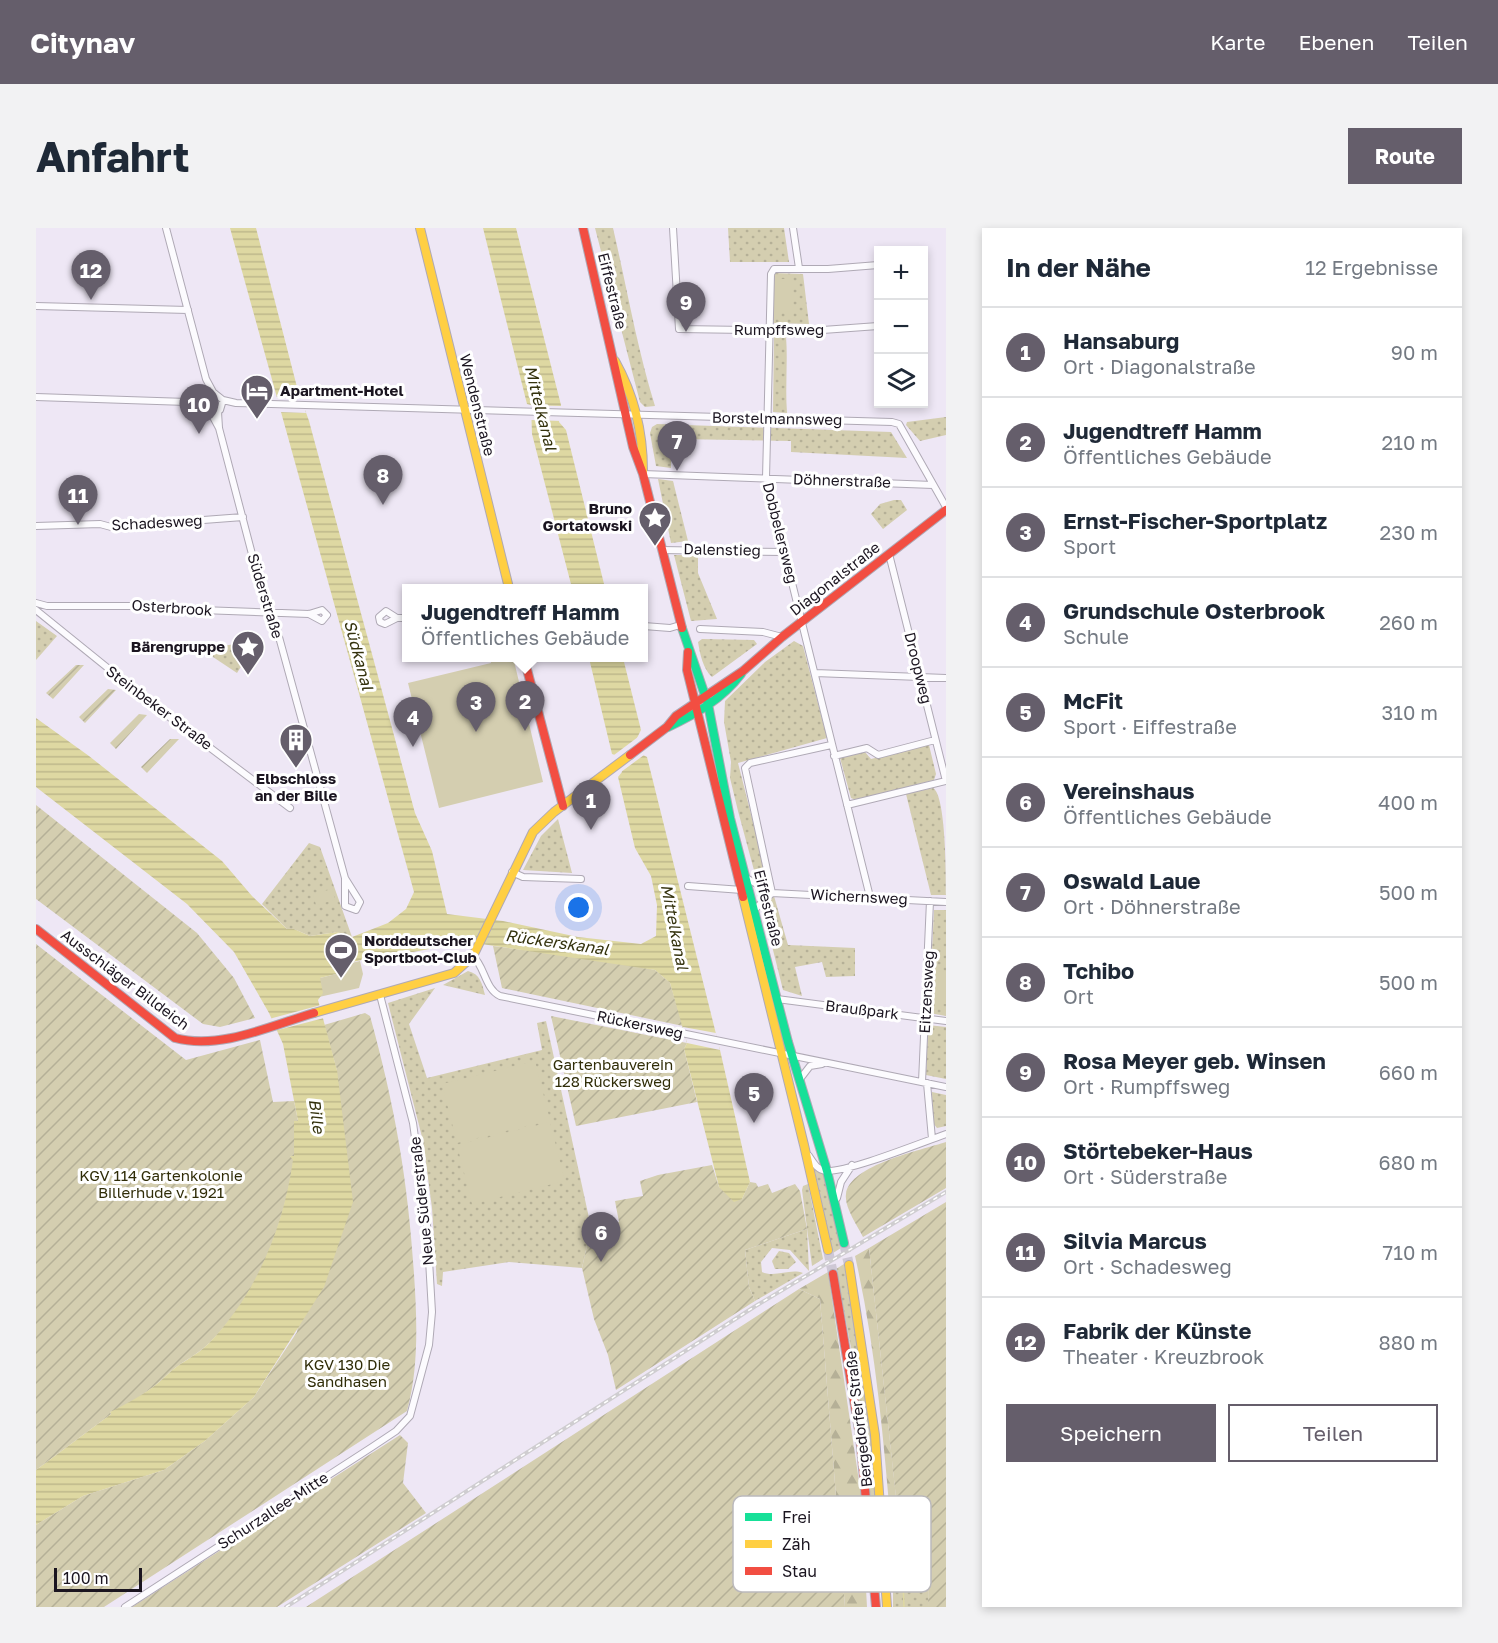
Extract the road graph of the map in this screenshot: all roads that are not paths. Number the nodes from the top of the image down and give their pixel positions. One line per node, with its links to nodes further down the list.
1 (166, 228): 9 (street, Süderstraße)
2 (420, 228): 16 (main road, Wendenstraße)
3 (583, 228): 12 (main road, Eiffestraße)
4 (673, 228): 11 (street, Rumpffsweg)
5 (793, 228): 7 (street)
6 (874, 265): 7 (street)
7 (799, 268): 11 (street, Dobbelersweg)
8 (36, 306): 9 (street)
9 (188, 310): 13 (street, Süderstraße)
10 (874, 326): 11 (street, Rumpffsweg)
11 (770, 330): 19 (street, Dobbelersweg)
12 (615, 361): 17 (main road, Eiffestraße); 18 (main road, Eiffestraße)
13 (206, 397): 14 (street); 15 (street, Süderstraße); 15 (street, Süderstraße)
14 (36, 398)
15 (218, 408): 16 (street, Borstelmannsweg); 24 (street, Süderstraße)
16 (464, 410): 17 (street, Borstelmannsweg); 29 (main road, Wendenstraße)
17 (625, 416): 18 (street, Borstelmannsweg); 20 (main road, Eiffestraße)
18 (636, 416): 19 (street, Borstelmannsweg); 20 (main road, Eiffestraße)
19 (768, 418): 21 (street, Dobbelersweg); 22 (street, Borstelmannsweg)
20 (643, 474): 21 (street, Döhnerstraße); 26 (main road, Eiffestraße)
21 (766, 478): 22 (street, Döhnerstraße); 27 (street, Dobbelersweg)
22 (933, 485): 23 (street, Borstelmannsweg)
23 (946, 509): 28 (main road, Diagonalstraße)
24 (243, 517): 25 (street, Schadesweg); 33 (street, Süderstraße)
25 (36, 526)
26 (661, 550): 27 (street, Dalenstieg); 39 (main road, Eiffestraße)
27 (784, 552): 38 (street, Dobbelersweg)
28 (889, 554): 38 (main road, Diagonalstraße); 46 (street, Droopweg)
29 (508, 584)
30 (36, 603): 31 (street, Osterbrook)
31 (47, 606): 33 (street, Osterbrook); 35 (street)
32 (36, 610): 35 (street, Steinbeker Straße)
33 (270, 613): 34 (street, Osterbrook); 58 (street, Süderstraße)
34 (309, 614)
35 (43, 617): 56 (street, Steinbeker Straße)
36 (397, 618): 37 (street)
37 (402, 618)
38 (802, 622): 42 (main road, Diagonalstraße); 45 (street, Dobbelersweg)
39 (681, 625): 40 (street); 43 (main road, Eiffestraße)
40 (648, 626)
41 (700, 629): 42 (street)
42 (782, 637): 48 (main road, Diagonalstraße)
43 (688, 651): 48 (main road, Eiffestraße); 49 (main road, Eiffestraße)
44 (525, 662): 55 (main road)
45 (814, 673): 46 (street); 51 (street, Dobbelersweg)
46 (920, 676): 47 (street); 50 (street, Droopweg)
47 (946, 678)
48 (706, 700): 49 (main road, Diagonalstraße); 60 (main road, Eiffestraße)
49 (696, 707): 55 (main road, Diagonalstraße); 62 (main road, Eiffestraße)
50 (935, 740): 52 (street); 53 (street, Droopweg)
51 (831, 745): 52 (street, Dobbelersweg); 63 (street, Eiffestraße)
52 (834, 756): 54 (street, Dobbelersweg)
53 (946, 781): 54 (street)
54 (847, 805): 64 (street, Dobbelersweg)
55 (563, 806): 57 (main road, Diagonalstraße)
56 (290, 808)
57 (512, 872): 59 (street); 70 (main road, Diagonalstraße)
58 (345, 878): 58 (street)
59 (581, 879)
60 (748, 879): 63 (street, Wichernsweg); 67 (main road, Eiffestraße)
61 (688, 886): 62 (street)
62 (742, 890): 68 (main road, Eiffestraße)
63 (772, 893): 64 (street, Wichernsweg); 67 (street)
64 (870, 897): 65 (street, Wichernsweg)
65 (930, 902): 66 (street, Wichernsweg); 74 (street, Eitzensweg)
66 (946, 902)
67 (755, 908): 68 (street); 72 (main road, Eiffestraße)
68 (750, 923): 76 (main road, Eiffestraße)
69 (36, 929): 73 (main road, Ausschläger Billdeich)
70 (473, 956): 71 (main road, Diagonalstraße); 76 (street, Rückersweg)
71 (380, 995): 73 (main road, Diagonalstraße); 92 (street, Neue Süderstraße)
72 (777, 999): 74 (street, Braußpark); 77 (main road, Eiffestraße)
73 (322, 1011)
74 (926, 1018): 75 (street, Braußpark); 80 (street, Eitzensweg)
75 (946, 1021)
76 (782, 1053): 77 (street, Rückersweg); 84 (main road, Eiffestraße)
77 (792, 1055): 78 (street, Rückersweg); 79 (main road, Eiffestraße)
78 (829, 1063): 79 (street); 80 (street, Rückersweg)
79 (800, 1080): 86 (main road, Eiffestraße)
80 (925, 1083): 81 (street, Rückersweg); 83 (street, Eitzensweg)
81 (946, 1087)
82 (946, 1134): 83 (street)
83 (932, 1139): 85 (street)
84 (804, 1145): 86 (street); 89 (main road)
85 (852, 1166): 86 (street); 87 (street)
86 (827, 1171): 87 (main road)
87 (835, 1205): 88 (main road)
88 (844, 1243)
89 (828, 1250)
90 (849, 1265): 94 (main road, Bergedorfer Straße)
91 (833, 1274): 93 (main road, Bergedorfer Straße)
92 (413, 1408): 97 (street, Schurzallee-Mitte)
93 (867, 1496)
94 (881, 1496)
95 (875, 1592): 98 (main road, Bergedorfer Straße)
96 (886, 1592): 99 (main road, Bergedorfer Straße)
97 (125, 1607)
98 (876, 1607)
99 (886, 1607)

